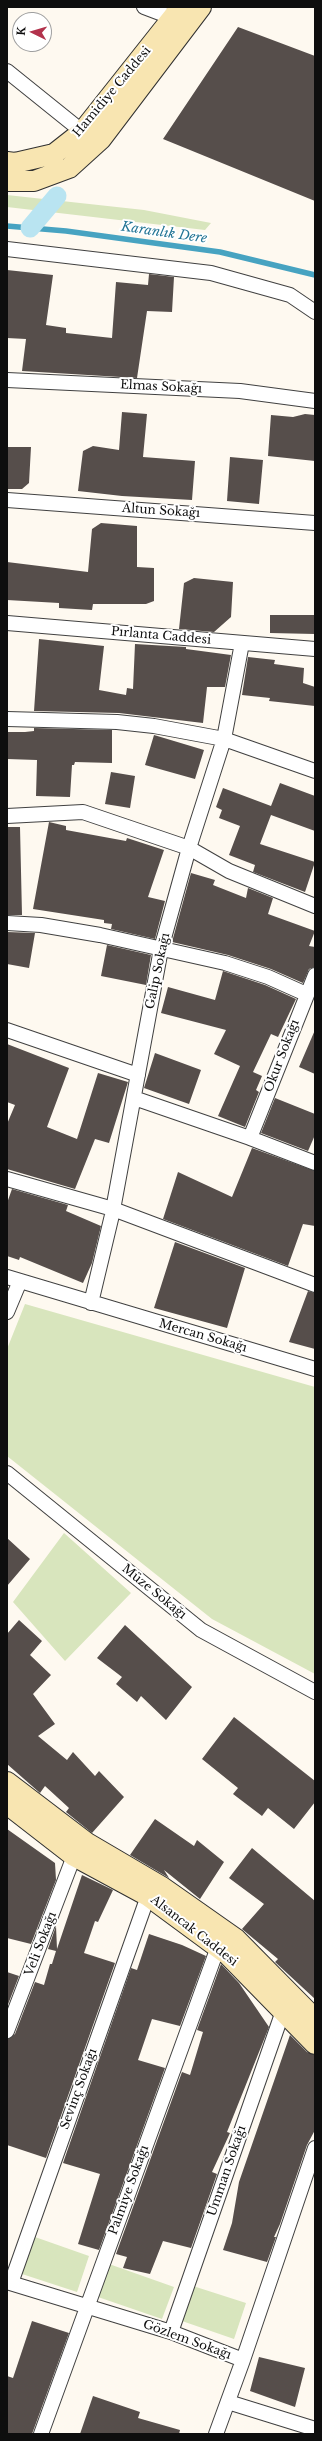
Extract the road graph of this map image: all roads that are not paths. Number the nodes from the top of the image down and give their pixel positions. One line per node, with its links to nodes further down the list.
1 (144, 7): 3 (street)
2 (201, 7): 3 (street, Hamidiye Caddesi)
3 (180, 18): 5 (street, Hamidiye Caddesi)
4 (7, 71): 5 (street)
5 (90, 137): 6 (street, Hamidiye Caddesi); 7 (street)
6 (7, 162)
7 (7, 181)
8 (7, 249): 9 (street)
9 (315, 312)
10 (7, 380): 11 (street, Elmas Sokağı)
11 (315, 401)
12 (7, 500): 13 (street, Altun Sokağı)
13 (315, 523)
14 (7, 623): 15 (street, Pırlanta Caddesi)
15 (242, 643): 16 (street, Pırlanta Caddesi); 18 (street, Galip Sokağı)
16 (315, 649)
17 (7, 719): 18 (street)
18 (224, 738): 19 (street); 21 (street, Galip Sokağı)
19 (315, 771)
20 (7, 816): 21 (street)
21 (189, 848): 22 (street); 24 (street, Galip Sokağı)
22 (315, 906)
23 (7, 923): 24 (street)
24 (161, 949): 26 (street); 28 (street, Galip Sokağı)
25 (315, 975): 26 (street, Okur Sokağı)
26 (306, 994): 30 (street, Okur Sokağı)
27 (7, 1030): 28 (street)
28 (138, 1075): 29 (street, Galip Sokağı)
29 (134, 1098): 30 (street); 33 (street, Galip Sokağı)
30 (250, 1138): 31 (street)
31 (315, 1163)
32 (7, 1179): 33 (street)
33 (113, 1209): 35 (street); 36 (street, Galip Sokağı)
34 (13, 1279): 36 (street, Mercan Sokağı); 37 (street)
35 (315, 1285)
36 (91, 1303): 38 (street, Mercan Sokağı)
37 (7, 1312)
38 (315, 1369)
39 (7, 1473): 40 (street, Müze Sokağı)
40 (315, 1692)
41 (7, 1782): 43 (street, Alsancak Caddesi)
42 (7, 1804): 43 (street, Alsancak Caddesi)
43 (79, 1848): 44 (street, Alsancak Caddesi); 47 (street, Alsancak Caddesi); 48 (street, Veli Sokağı)
44 (148, 1896): 45 (street, Alsancak Caddesi); 51 (street, Sevinç Sokağı)
45 (218, 1947): 46 (street, Alsancak Caddesi); 52 (street, Palmiye Sokağı)
46 (283, 2011): 49 (street, Alsancak Caddesi); 53 (street, Umman Sokağı)
47 (315, 2019)
48 (7, 2031)
49 (315, 2044)
50 (315, 2148): 54 (street, Gözlem Sokağı)
51 (9, 2282): 52 (street, Gözlem Sokağı)
52 (86, 2307): 53 (street, Gözlem Sokağı); 57 (street, Palmiye Sokağı)
53 (171, 2332): 54 (street, Gözlem Sokağı)
54 (243, 2360): 55 (street)
55 (228, 2402): 56 (street); 58 (street)
56 (315, 2429)
57 (41, 2434)
58 (216, 2434)

